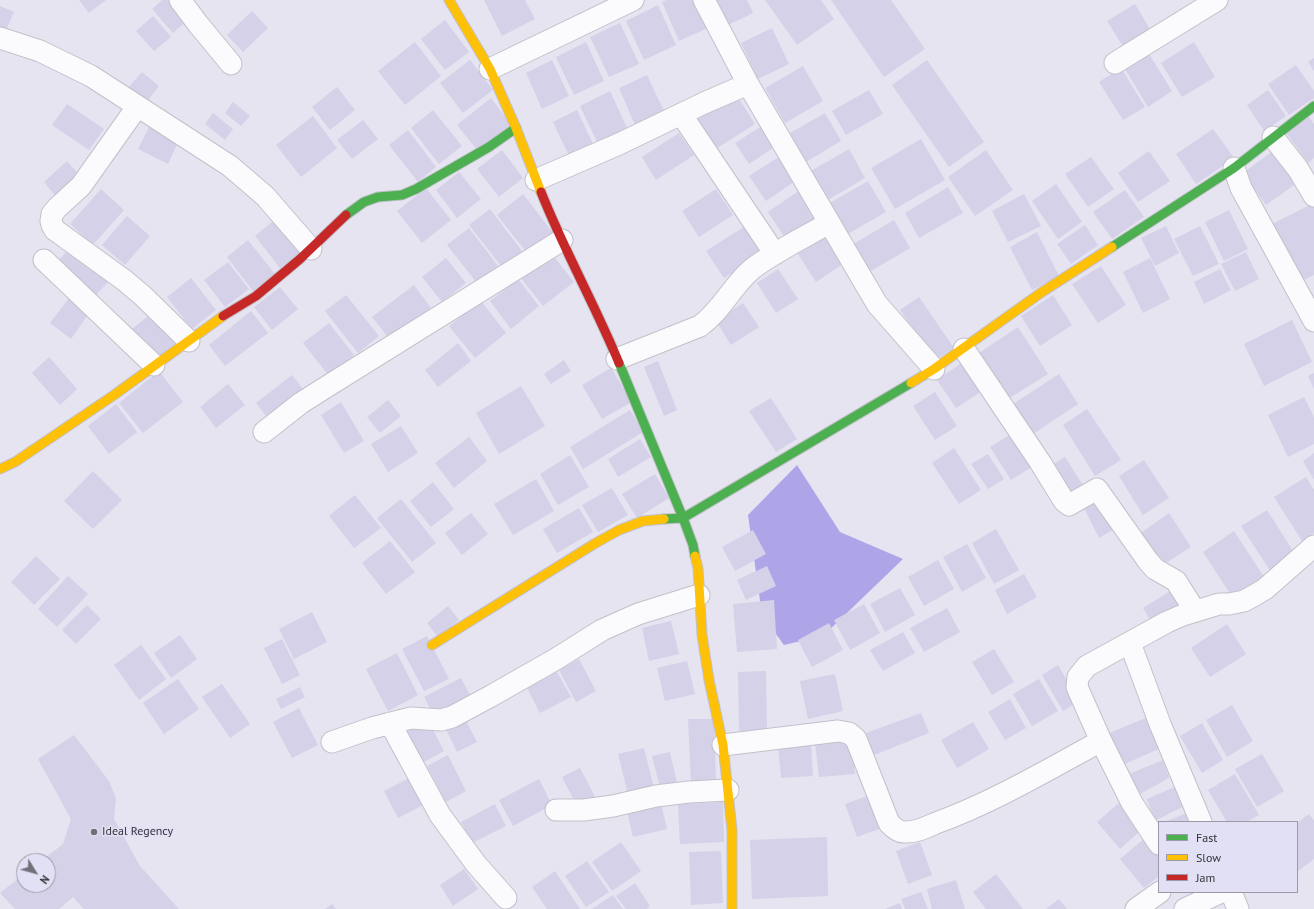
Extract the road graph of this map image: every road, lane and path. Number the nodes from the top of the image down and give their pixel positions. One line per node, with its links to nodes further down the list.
1 (180, 0): 8 (street)
2 (449, 0): 9 (street)
3 (633, 0): 9 (street)
4 (704, 0): 10 (street)
5 (1216, 0): 7 (street)
6 (0, 38): 12 (street)
7 (1116, 63)
8 (231, 64)
9 (490, 69): 14 (street)
10 (748, 84): 13 (street); 19 (street)
11 (1314, 106): 15 (street)
12 (137, 107): 21 (street); 25 (street)
13 (681, 114): 17 (street); 22 (street)
14 (516, 128): 17 (street); 21 (street)
15 (1274, 137): 16 (street); 18 (street)
16 (1234, 168): 24 (street); 26 (street)
17 (536, 180): 20 (street)
18 (1314, 196)
19 (829, 223): 22 (street); 29 (street)
20 (562, 240): 27 (street); 30 (street)
21 (311, 249): 25 (street)
22 (775, 254): 27 (street)
23 (44, 260): 28 (street)
24 (1314, 321)
25 (189, 341): 28 (street)
26 (964, 349): 29 (street); 35 (street)
27 (617, 359): 32 (street)
28 (154, 365): 31 (street)
29 (934, 369): 32 (street)
30 (264, 432)
31 (0, 469)
32 (683, 518): 34 (street); 37 (street)
33 (1314, 546): 35 (street)
34 (699, 594): 38 (street); 41 (street)
35 (1196, 611): 36 (street)
36 (1130, 642): 39 (street); 44 (street)
37 (432, 645)
38 (390, 723): 40 (street); 49 (street)
39 (1101, 741): 41 (street); 45 (street)
40 (332, 742)
41 (723, 745): 42 (street)
42 (728, 790): 43 (street); 51 (street)
43 (556, 810)
44 (1201, 821)
45 (1158, 842)
46 (1159, 893): 52 (street)
47 (1218, 893): 50 (street)
48 (1230, 893): 53 (street)
49 (506, 898)
50 (1187, 902)
51 (732, 909)
52 (1136, 909)
53 (1238, 909)

